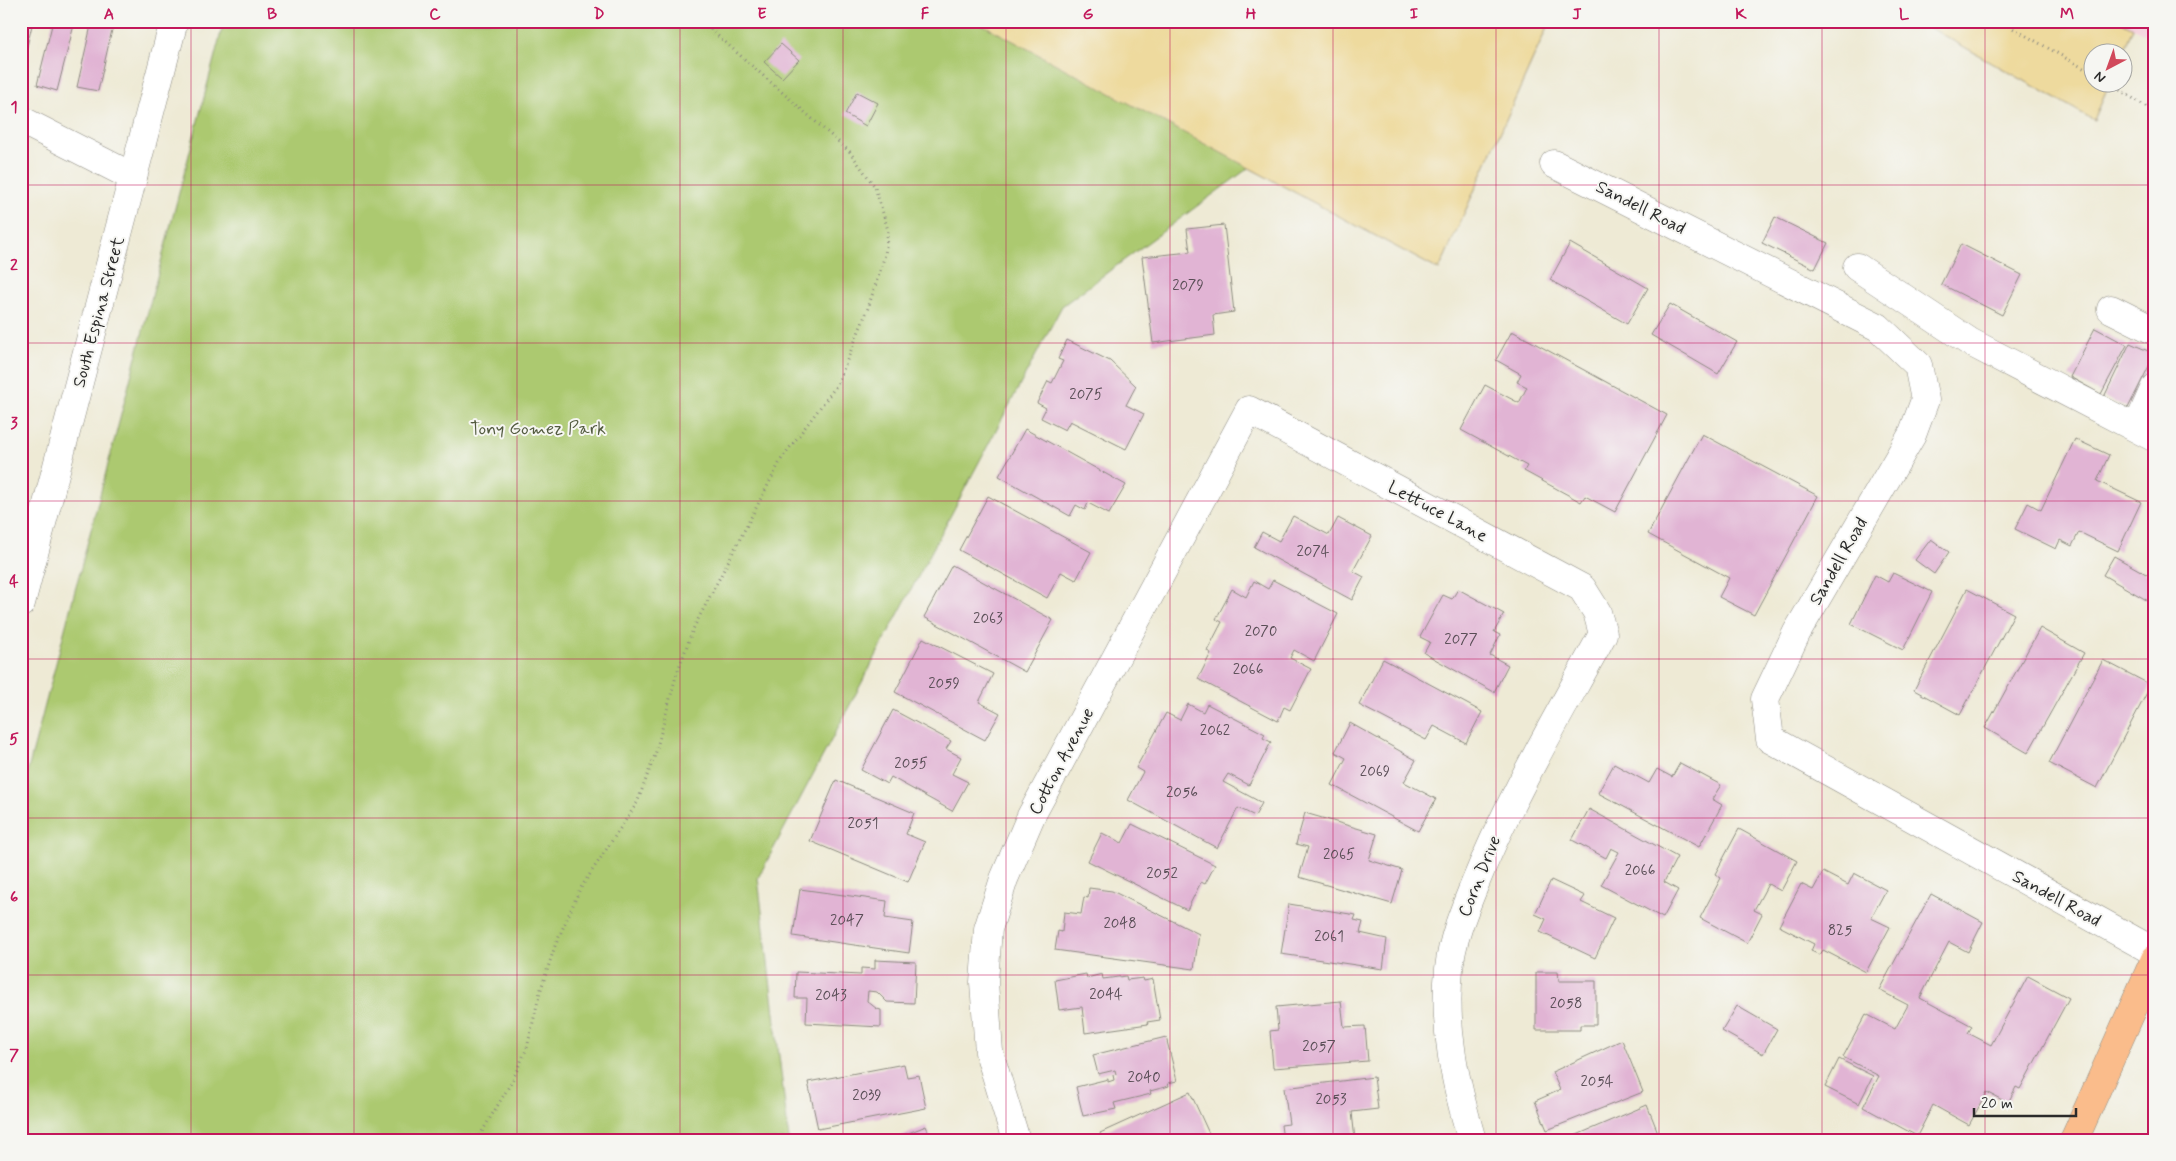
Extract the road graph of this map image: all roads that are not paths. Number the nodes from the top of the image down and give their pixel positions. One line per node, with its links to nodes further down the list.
1 (174, 21): 4 (street, South Espina Street)
2 (21, 120): 4 (street)
3 (1554, 164): 14 (street, Sandell Road)
4 (133, 176): 11 (street, South Espina Street)
5 (1857, 267): 10 (street)
6 (2111, 309): 7 (street)
7 (2155, 332)
8 (2155, 387): 10 (street)
9 (1249, 410): 13 (street, Lettuce Lane); 16 (street, Cotton Avenue)
10 (2146, 433)
11 (30, 534): 12 (street, South Espina Street)
12 (21, 602)
13 (1603, 634): 17 (street, Corn Drive)
14 (2155, 952)
15 (2155, 959): 18 (main road)
16 (1016, 1140)
17 (1472, 1140)
18 (2074, 1140)

